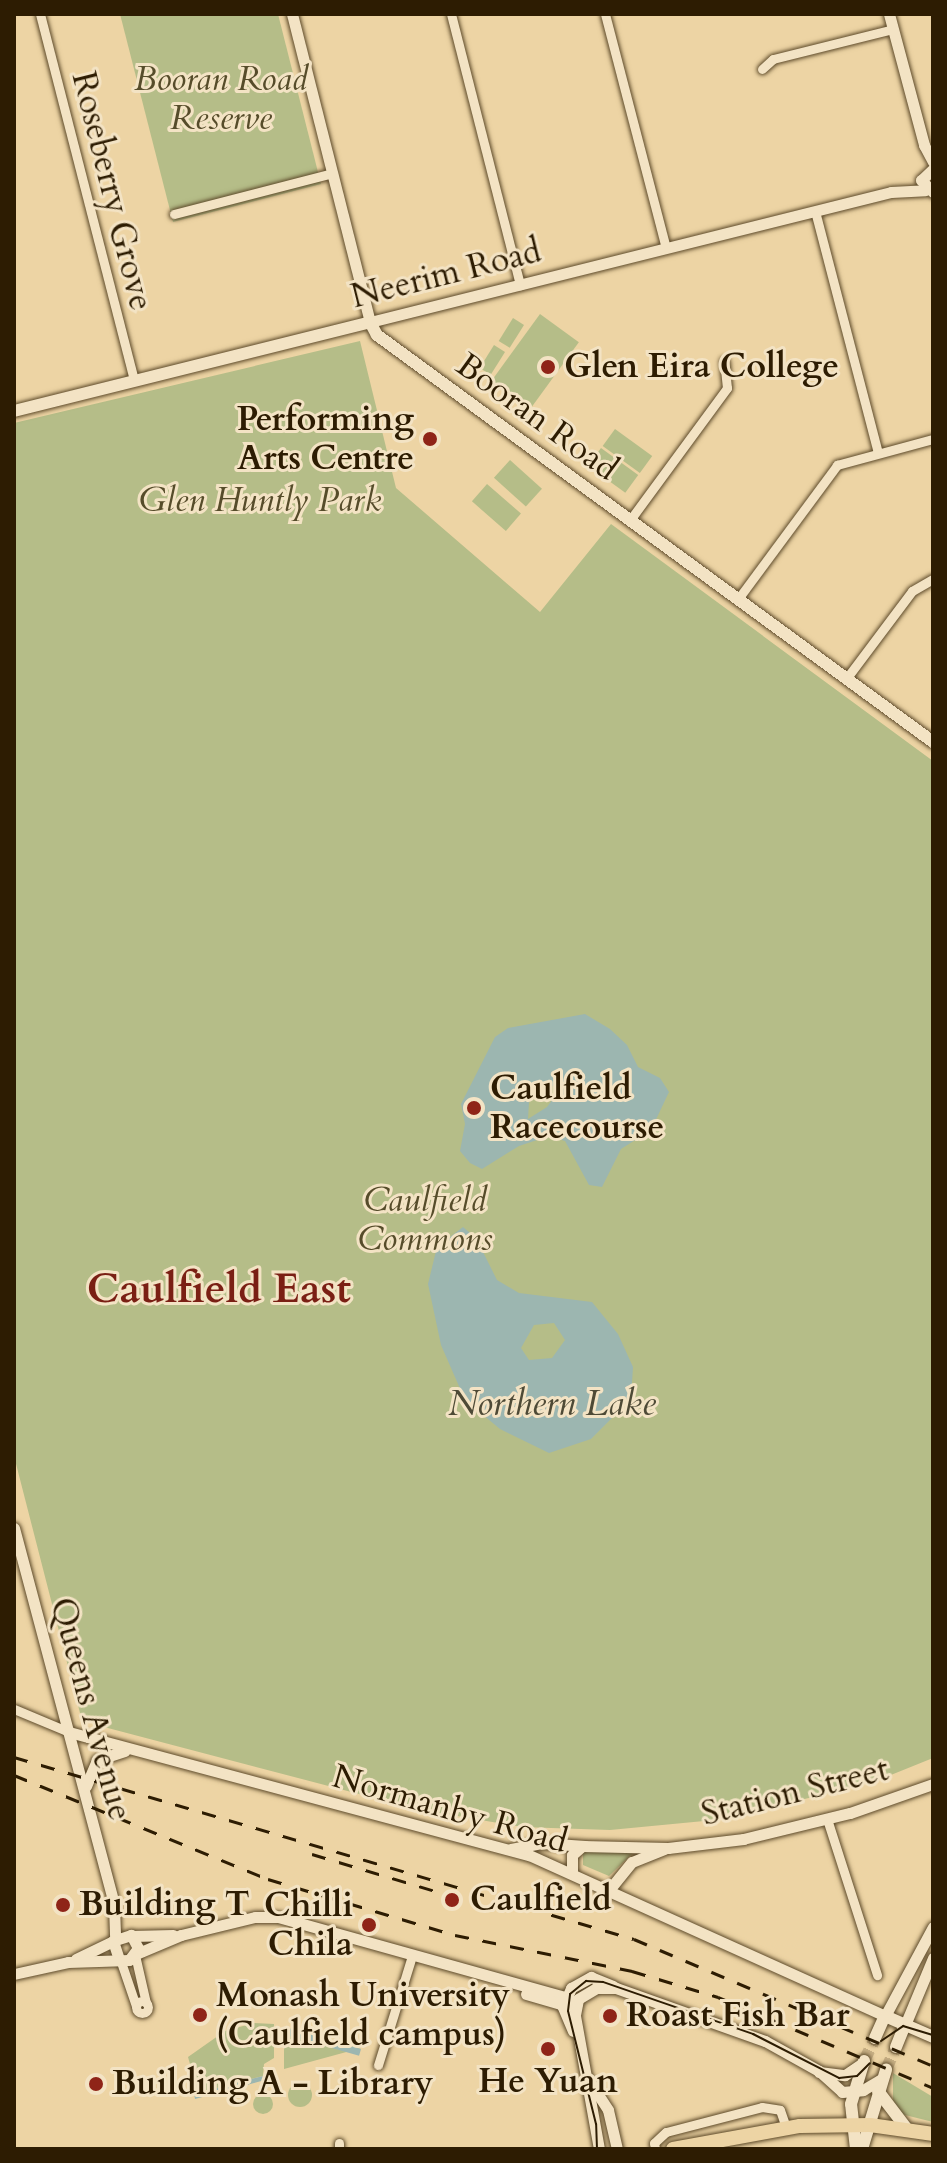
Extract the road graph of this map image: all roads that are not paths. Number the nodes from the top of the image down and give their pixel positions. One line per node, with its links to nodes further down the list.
1 (40, 14): 20 (street, Roseberry Grove)
2 (292, 14): 10 (street)
3 (451, 14): 17 (street)
4 (605, 14): 16 (street)
5 (889, 14): 6 (street)
6 (893, 29): 7 (street); 8 (street)
7 (762, 69)
8 (924, 145): 9 (street); 11 (street)
9 (933, 162)
10 (333, 173): 15 (street); 18 (street)
11 (926, 173): 12 (street, Neerim Road); 13 (street)
12 (891, 192): 13 (street, Neerim Road); 14 (street, Neerim Road)
13 (930, 193)
14 (815, 211): 16 (street, Neerim Road); 23 (street)
15 (174, 214)
16 (666, 248): 17 (street, Neerim Road)
17 (520, 285): 18 (street, Neerim Road)
18 (370, 322): 20 (main road, Neerim Road); 24 (main road, Booran Road)
19 (724, 361): 24 (street)
20 (134, 381): 21 (main road, Neerim Road)
21 (14, 411)
22 (933, 439): 23 (street)
23 (878, 453): 26 (street)
24 (630, 520): 26 (main road, Booran Road)
25 (933, 579): 27 (street)
26 (738, 599): 27 (main road, Booran Road)
27 (846, 679): 28 (main road, Booran Road)
28 (933, 742)
29 (14, 1528): 31 (street, Queens Avenue)
30 (14, 1709): 31 (street)
31 (69, 1732): 32 (street, Normanby Road); 34 (street, Queens Avenue)
32 (134, 1750): 34 (street); 38 (street, Normanby Road)
33 (933, 1784): 35 (street, Station Street)
34 (87, 1799): 41 (street, Queens Avenue)
35 (827, 1819): 37 (street, Station Street); 52 (street)
36 (586, 1846): 37 (street, Station Street); 38 (street, Station Street); 39 (street)
37 (668, 1848): 40 (street, Station Street)
38 (510, 1849): 39 (street, Normanby Road)
39 (572, 1873): 40 (street, Normanby Road)
40 (609, 1890): 54 (street, Normanby Road)
41 (114, 1905): 44 (street, Queens Avenue); 45 (street, Queens Avenue)
42 (933, 1927): 54 (street)
43 (181, 1935): 44 (street); 46 (street); 47 (street)
44 (131, 1936): 45 (street); 46 (street, Queens Avenue)
45 (114, 1940): 49 (street, Queens Avenue); 50 (street)
46 (136, 1954): 49 (street); 49 (street)
47 (412, 1956): 53 (street); 60 (street)
48 (933, 1958): 55 (street)
49 (119, 1959): 50 (street)
50 (68, 1962): 51 (street)
51 (14, 1974)
52 (877, 1975)
53 (568, 2002): 61 (street); 62 (street)
54 (885, 2016): 55 (main road, Normanby Road); 57 (main road)
55 (905, 2025): 56 (main road, Normanby Road); 58 (main road)
56 (933, 2037)
57 (875, 2038)
58 (896, 2047)
59 (864, 2062): 61 (street); 64 (main road)
60 (378, 2065)
61 (819, 2071): 64 (street)
62 (586, 2075): 70 (street); 71 (street)
63 (882, 2080): 64 (street); 66 (main road); 68 (main road)
64 (853, 2093): 65 (main road)
65 (852, 2124): 66 (highway); 67 (highway); 74 (main road)
66 (870, 2125): 68 (highway); 74 (main road)
67 (786, 2127): 72 (street); 73 (highway)
68 (907, 2129): 69 (highway)
69 (933, 2134)
70 (599, 2149)
71 (617, 2149)
72 (655, 2149)
73 (673, 2149)
74 (859, 2149)

